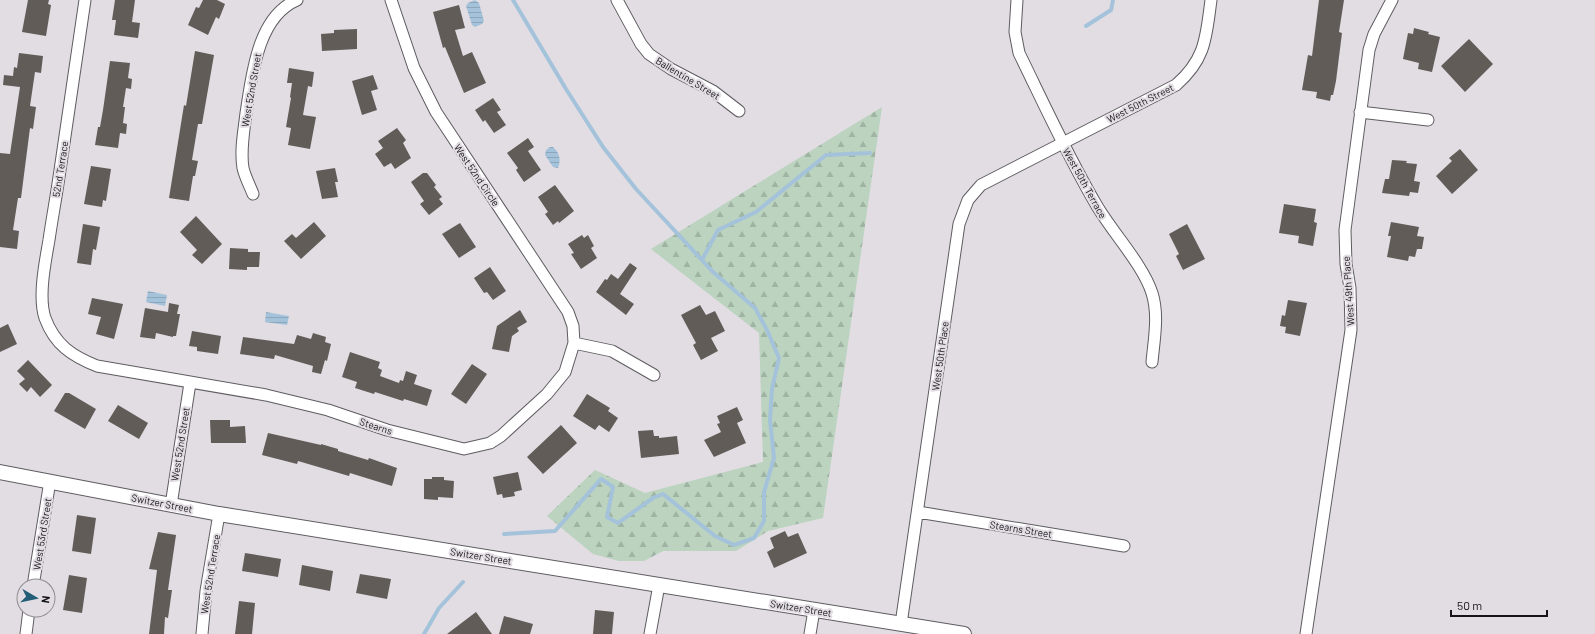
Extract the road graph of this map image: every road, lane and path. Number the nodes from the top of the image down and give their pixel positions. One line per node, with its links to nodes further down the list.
1 (85, 0): 13 (street, 52nd Terrace)
2 (297, 0): 12 (street, West 52nd Street)
3 (391, 0): 14 (street, West 52nd Circle)
4 (617, 0): 8 (street, Ballentine Street)
5 (1017, 0): 11 (street, West 50th Terrace)
6 (1211, 0): 11 (street, West 50th Street)
7 (1392, 0): 9 (street, West 49th Place)
8 (739, 111)
9 (1360, 112): 10 (street); 34 (street, West 49th Place)
10 (1428, 120)
11 (1063, 143): 15 (street, West 50th Terrace); 21 (street, West 50th Place)
12 (253, 194)
13 (54, 336): 17 (street, Stearns)
14 (574, 342): 16 (street); 17 (street, Stearns)
15 (1152, 362)
16 (654, 375)
17 (190, 383): 20 (street, West 52nd Street)
18 (0, 472): 19 (street, Switzer Street)
19 (50, 482): 20 (street, Switzer Street); 24 (street, West 53rd Street)
20 (171, 505): 22 (street, Switzer Street)
21 (918, 512): 23 (street, Stearns Street); 28 (street, West 50th Place)
22 (219, 514): 25 (street, Switzer Street); 30 (street, West 52nd Terrace)
23 (1124, 546)
24 (34, 578)
25 (659, 585): 26 (street, Switzer Street); 31 (street)
26 (814, 610): 28 (street, Switzer Street); 32 (street)
27 (28, 618): 29 (street)
28 (901, 624): 33 (street, Switzer Street)
29 (26, 634)
30 (202, 634)
31 (650, 634)
32 (810, 634)
33 (964, 634)
34 (1306, 634)

